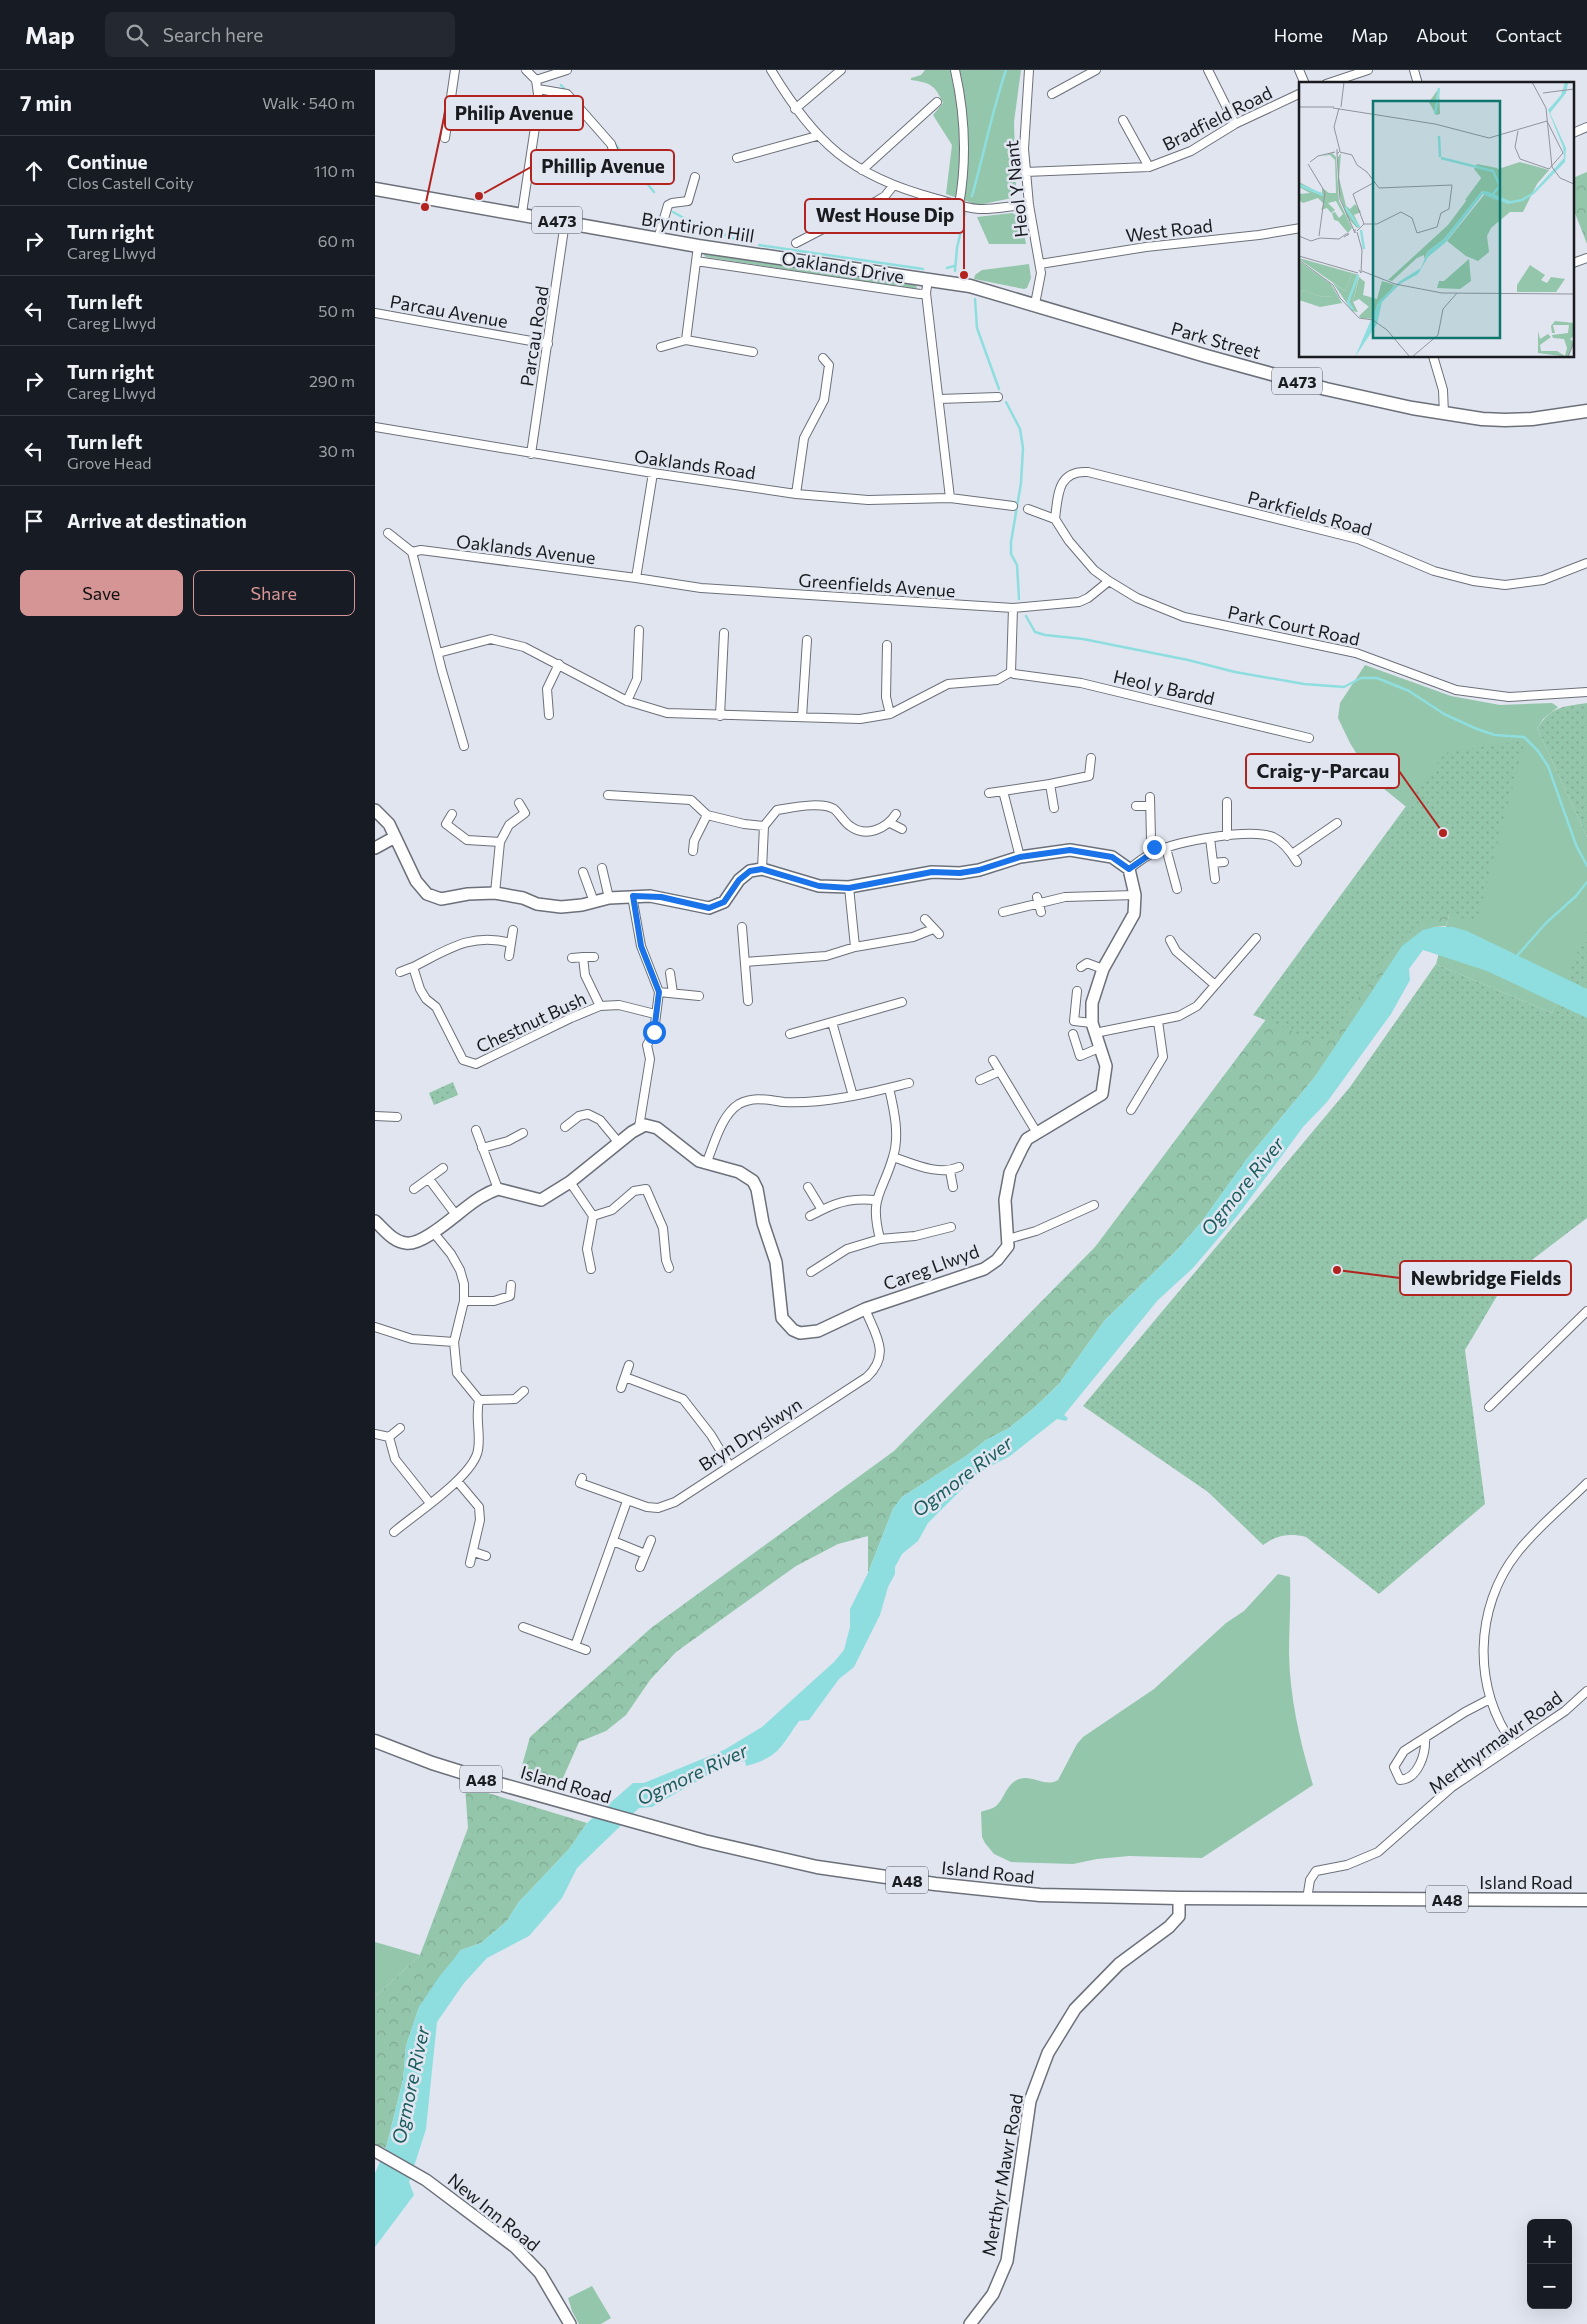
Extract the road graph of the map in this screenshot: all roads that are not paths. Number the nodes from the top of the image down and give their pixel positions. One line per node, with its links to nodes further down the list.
1 (455, 70): 27 (street)
2 (526, 70): 13 (street)
3 (567, 70): 13 (street)
4 (771, 70): 21 (street)
5 (841, 70): 21 (street)
6 (955, 70): 36 (street)
7 (1029, 70): 32 (street, Heol Y Nant)
8 (1096, 70): 18 (street)
9 (1209, 70): 23 (street)
10 (1299, 70): 14 (street)
11 (1368, 70): 15 (street)
12 (1413, 70): 16 (street)
13 (536, 80): 17 (street)
14 (1304, 82)
15 (1332, 82)
16 (1417, 82)
17 (538, 89): 28 (street); 38 (street)
18 (1052, 94)
19 (1299, 94): 23 (street, Bradfield Road)
20 (937, 102): 31 (street)
21 (795, 109): 26 (street)
22 (1123, 120): 30 (street)
23 (1235, 124): 30 (street, Bradfield Road)
24 (1587, 127): 25 (street)
25 (1575, 132)
26 (817, 136): 29 (street); 31 (street)
27 (445, 138)
28 (615, 155)
29 (737, 158)
30 (1149, 167): 32 (street, Bradfield Road)
31 (862, 170): 34 (street)
32 (1025, 172): 37 (street, Heol Y Nant)
33 (695, 177): 41 (street)
34 (893, 186): 36 (street); 42 (street)
35 (375, 189): 38 (main road, Bryntirion Hill / A473)
36 (959, 204): 37 (street)
37 (1029, 204): 47 (street, Heol Y Nant)
38 (522, 213): 39 (main road, Bryntirion Hill / A473)
39 (565, 222): 41 (main road, Bryntirion Hill / A473); 54 (street, Parcau Road)
40 (1299, 228): 47 (street, West Road)
41 (659, 239): 43 (main road, Bryntirion Hill / A473)
42 (796, 243)
43 (698, 246): 45 (street); 48 (main road, Bryntirion Hill / A473)
44 (1587, 258): 46 (street)
45 (696, 261): 49 (street, Oaklands Drive); 53 (street)
46 (1575, 262)
47 (1041, 264): 51 (street, Heol Y Nant)
48 (927, 279): 49 (street, Oaklands Drive); 50 (main road, Bryntirion Hill / A473)
49 (926, 293): 62 (street, Oaklands Drive)
50 (1015, 298): 51 (main road, Park Street / A473)
51 (1035, 304): 64 (main road, Park Street / A473)
52 (375, 313): 54 (street, Parcau Avenue)
53 (687, 340): 55 (street); 56 (street)
54 (548, 344): 66 (street, Parcau Road)
55 (661, 347)
56 (753, 352)
57 (823, 358): 60 (street)
58 (1434, 358): 64 (street)
59 (837, 360): 60 (street)
60 (829, 365): 68 (street)
61 (998, 397): 62 (street)
62 (939, 399): 69 (street, Oaklands Drive)
63 (1587, 411): 64 (main road, Park Street / A473)
64 (1444, 414)
65 (375, 427): 66 (street, Oaklands Road)
66 (531, 454): 67 (street, Oaklands Road)
67 (653, 474): 68 (street, Oaklands Road); 76 (street)
68 (796, 494): 69 (street, Oaklands Road)
69 (951, 498): 70 (street, Oaklands Road)
70 (1013, 506)
71 (1027, 509): 72 (street)
72 (1055, 519): 75 (street, Parkfields Road); 77 (street, Park Court Road)
73 (388, 533): 74 (street)
74 (412, 552): 76 (street, Oaklands Avenue); 83 (street)
75 (1587, 563)
76 (636, 578): 78 (street, Greenfields Avenue)
77 (1109, 581): 78 (street, Greenfields Avenue); 86 (street, Park Court Road)
78 (1013, 608): 85 (street)
79 (639, 630): 87 (street)
80 (724, 633): 90 (street)
81 (807, 640): 91 (street)
82 (887, 645): 88 (street)
83 (438, 653): 84 (street); 93 (street)
84 (559, 664): 87 (street); 89 (street)
85 (1011, 672): 88 (street); 92 (street, Heol y Bardd)
86 (1587, 692)
87 (627, 701): 90 (street)
88 (890, 714): 91 (street)
89 (549, 715)
90 (720, 716): 91 (street)
91 (802, 717)
92 (1309, 738)
93 (463, 746)
94 (1091, 758): 95 (street)
95 (1051, 784): 96 (street); 104 (street)
96 (1003, 790): 97 (street); 122 (street)
97 (989, 793)
98 (608, 795): 108 (street)
99 (1150, 797): 103 (street)
100 (1227, 802): 113 (street)
101 (519, 803): 116 (street)
102 (1136, 806): 103 (street)
103 (1150, 806): 120 (street)
104 (1054, 808)
105 (375, 810): 114 (street)
106 (452, 814): 116 (street)
107 (896, 814): 109 (street)
108 (707, 815): 111 (street); 119 (street)
109 (890, 823): 111 (street); 112 (street)
110 (1337, 823): 121 (street)
111 (764, 826): 127 (street)
112 (902, 829)
113 (1227, 836): 115 (street); 121 (street)
114 (395, 837): 117 (street); 133 (street)
115 (1210, 838): 118 (street); 125 (street)
116 (500, 842): 133 (street)
117 (375, 848)
118 (1166, 848): 120 (street); 132 (street)
119 (693, 850)
120 (1155, 851): 128 (street)
121 (1292, 854): 124 (street)
122 (1020, 857): 128 (street); 131 (street)
123 (1224, 862): 125 (street)
124 (1297, 862)
125 (1213, 864): 130 (street)
126 (602, 868): 137 (street)
127 (762, 869): 131 (street); 135 (street)
128 (1129, 869): 134 (street)
129 (583, 872): 138 (street)
130 (1215, 879)
131 (849, 888): 147 (street)
132 (1177, 889)
133 (495, 893): 138 (street)
134 (1135, 895): 139 (street); 157 (street)
135 (633, 896): 137 (street); 162 (street)
136 (1037, 896): 139 (street)
137 (609, 898): 138 (street)
138 (594, 902)
139 (1040, 909): 140 (street)
140 (1003, 912)
141 (925, 919): 147 (street)
142 (742, 926): 154 (street)
143 (513, 930): 146 (street)
144 (1256, 938): 160 (street)
145 (1170, 940): 148 (street)
146 (511, 943): 149 (street); 155 (street)
147 (855, 947): 154 (street)
148 (1176, 951): 150 (street); 160 (street)
149 (509, 956)
150 (1168, 956)
151 (583, 957): 152 (street); 153 (street); 167 (street, Chestnut Bush)
152 (594, 957)
153 (572, 958)
154 (745, 962): 165 (street)
155 (413, 967): 158 (street); 167 (street, Chestnut Bush)
156 (1081, 967): 157 (street)
157 (1103, 969): 171 (street)
158 (400, 972)
159 (670, 973): 163 (street)
160 (1215, 985): 169 (street)
161 (1077, 991): 171 (street)
162 (659, 992): 163 (street); 168 (street)
163 (673, 993): 164 (street)
164 (699, 996)
165 (748, 1001)
166 (902, 1002): 170 (street)
167 (600, 1006): 168 (street, Chestnut Bush)
168 (655, 1014): 185 (street)
169 (1158, 1021): 171 (street); 181 (street)
170 (832, 1022): 172 (street); 180 (street)
171 (1093, 1028): 174 (street)
172 (790, 1034)
173 (1073, 1034): 174 (street)
174 (1099, 1048): 188 (street)
175 (993, 1060): 176 (street)
176 (998, 1072): 177 (street); 188 (street)
177 (980, 1080)
178 (909, 1083): 179 (street)
179 (889, 1088): 180 (street); 191 (street)
180 (853, 1096): 192 (street)
181 (1131, 1110)
182 (375, 1116): 183 (street)
183 (397, 1117)
184 (565, 1127): 189 (street)
185 (639, 1127): 189 (street); 192 (street, Careg Llwyd)
186 (475, 1130): 190 (street)
187 (523, 1133): 190 (street)
188 (1037, 1133): 212 (street)
189 (619, 1143): 197 (street)
190 (482, 1148): 201 (street)
191 (893, 1157): 195 (street); 202 (street)
192 (706, 1164): 218 (street, Careg Llwyd)
193 (959, 1167): 195 (street)
194 (443, 1168): 196 (street)
195 (950, 1171): 199 (street)
196 (429, 1178): 200 (street); 205 (street)
197 (571, 1182): 201 (street); 206 (street)
198 (808, 1186): 204 (street)
199 (953, 1187)
200 (414, 1189)
201 (498, 1189): 205 (street)
202 (875, 1200): 204 (street); 211 (street)
203 (1094, 1206): 212 (street)
204 (822, 1210): 207 (street)
205 (457, 1215): 210 (street)
206 (593, 1216): 213 (street); 214 (street)
207 (810, 1216)
208 (375, 1221): 210 (street)
209 (951, 1227): 211 (street)
210 (433, 1232): 217 (street)
211 (881, 1239): 215 (street)
212 (1009, 1239): 218 (street, Careg Llwyd)
213 (669, 1268)
214 (591, 1269)
215 (811, 1272)
216 (511, 1284): 217 (street)
217 (464, 1301): 223 (street)
218 (865, 1309): 233 (street, Bryn Dryslwyn)
219 (1587, 1311): 220 (street)
220 (1581, 1317): 221 (street); 229 (street)
221 (1587, 1324)
222 (375, 1326): 223 (street)
223 (454, 1342): 228 (street)
224 (629, 1365): 225 (street)
225 (625, 1377): 226 (street); 233 (street)
226 (621, 1388)
227 (524, 1391): 228 (street)
228 (479, 1400): 234 (street)
229 (1489, 1407)
230 (400, 1428): 232 (street)
231 (375, 1434): 232 (street)
232 (389, 1437): 238 (street)
233 (729, 1465): 237 (street, Bryn Dryslwyn)
234 (458, 1482): 238 (street); 242 (street)
235 (1587, 1483): 252 (street)
236 (580, 1484): 237 (street, Bryn Dryslwyn)
237 (627, 1501): 241 (street)
238 (430, 1503): 239 (street)
239 (394, 1532)
240 (651, 1540): 243 (street)
241 (613, 1541): 243 (street); 248 (street)
242 (474, 1552): 244 (street); 245 (street)
243 (645, 1554): 246 (street)
244 (486, 1556)
245 (470, 1563)
246 (640, 1567)
247 (523, 1627): 248 (street)
248 (575, 1646): 249 (street)
249 (587, 1650)
250 (1587, 1690): 251 (street, Merthyrmawr Road)
251 (1581, 1698): 253 (street); 256 (street, Merthyrmawr Road)
252 (1490, 1699): 254 (street); 256 (street)
253 (1587, 1704)
254 (1425, 1738): 254 (street)
255 (375, 1741): 257 (main road, Island Road / A48)
256 (1514, 1745): 258 (street, Merthyrmawr Road)
257 (1179, 1898): 258 (main road, Island Road / A48); 262 (street, Merthyr Mawr Road)
258 (1307, 1899): 259 (main road, Island Road / A48)
259 (1587, 1900)
260 (376, 2151): 261 (street, New Inn Road)
261 (569, 2324)
262 (970, 2324)

